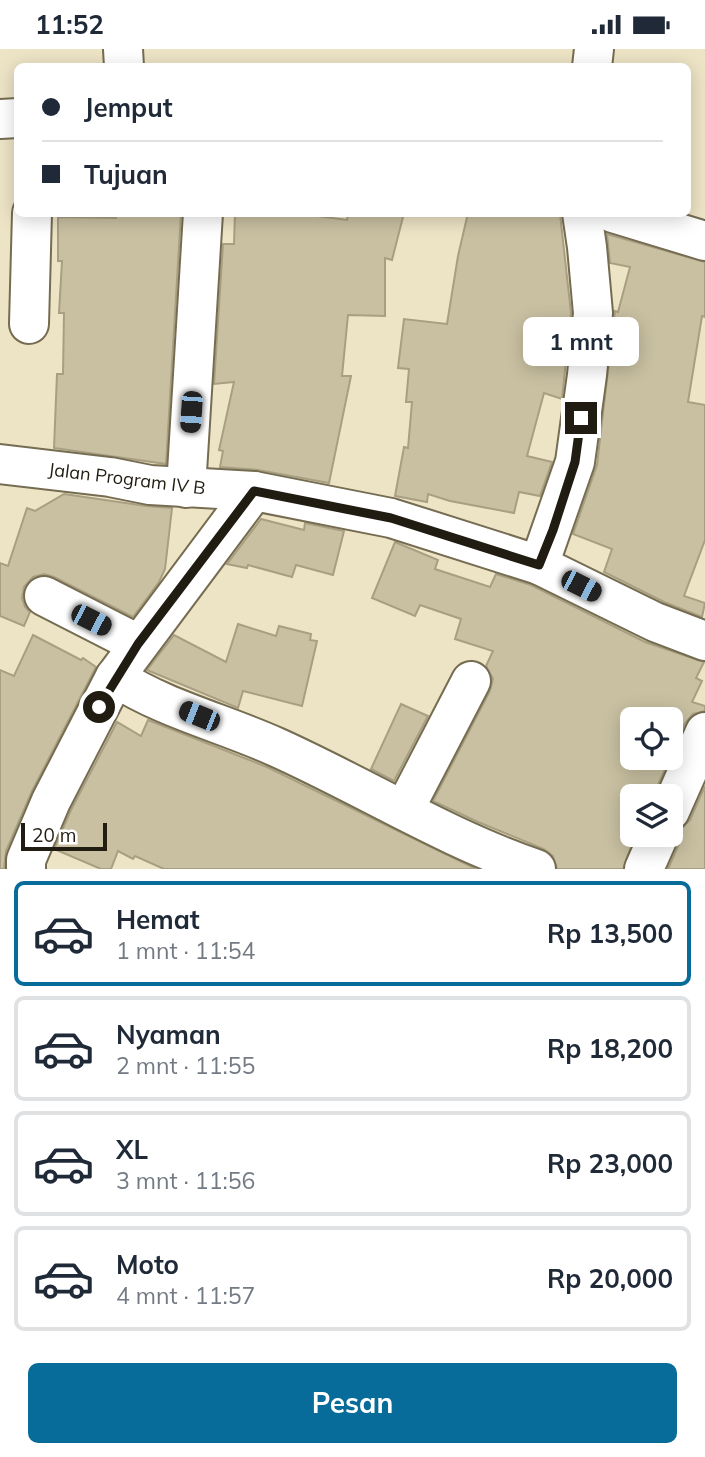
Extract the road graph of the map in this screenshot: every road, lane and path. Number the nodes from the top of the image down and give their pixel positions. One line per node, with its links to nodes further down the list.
1 (32, 217): 6 (street)
2 (203, 217): 8 (street)
3 (583, 217): 10 (street)
4 (626, 217): 5 (street)
5 (705, 241)
6 (30, 324)
7 (2, 473): 8 (street, Jalan Program IV B)
8 (186, 488): 9 (street, Jalan Program IV B)
9 (254, 491): 10 (street, Jalan Program IV B); 13 (street)
10 (539, 565): 12 (street, Jalan Program IV B)
11 (44, 596): 13 (street)
12 (705, 641)
13 (138, 644): 14 (street)
14 (115, 677): 18 (street); 21 (street)
15 (471, 681): 18 (street)
16 (705, 732): 17 (street)
17 (682, 784)
18 (404, 810): 20 (street)
19 (654, 847): 22 (street)
20 (530, 868)
21 (26, 869)
22 (644, 869)

